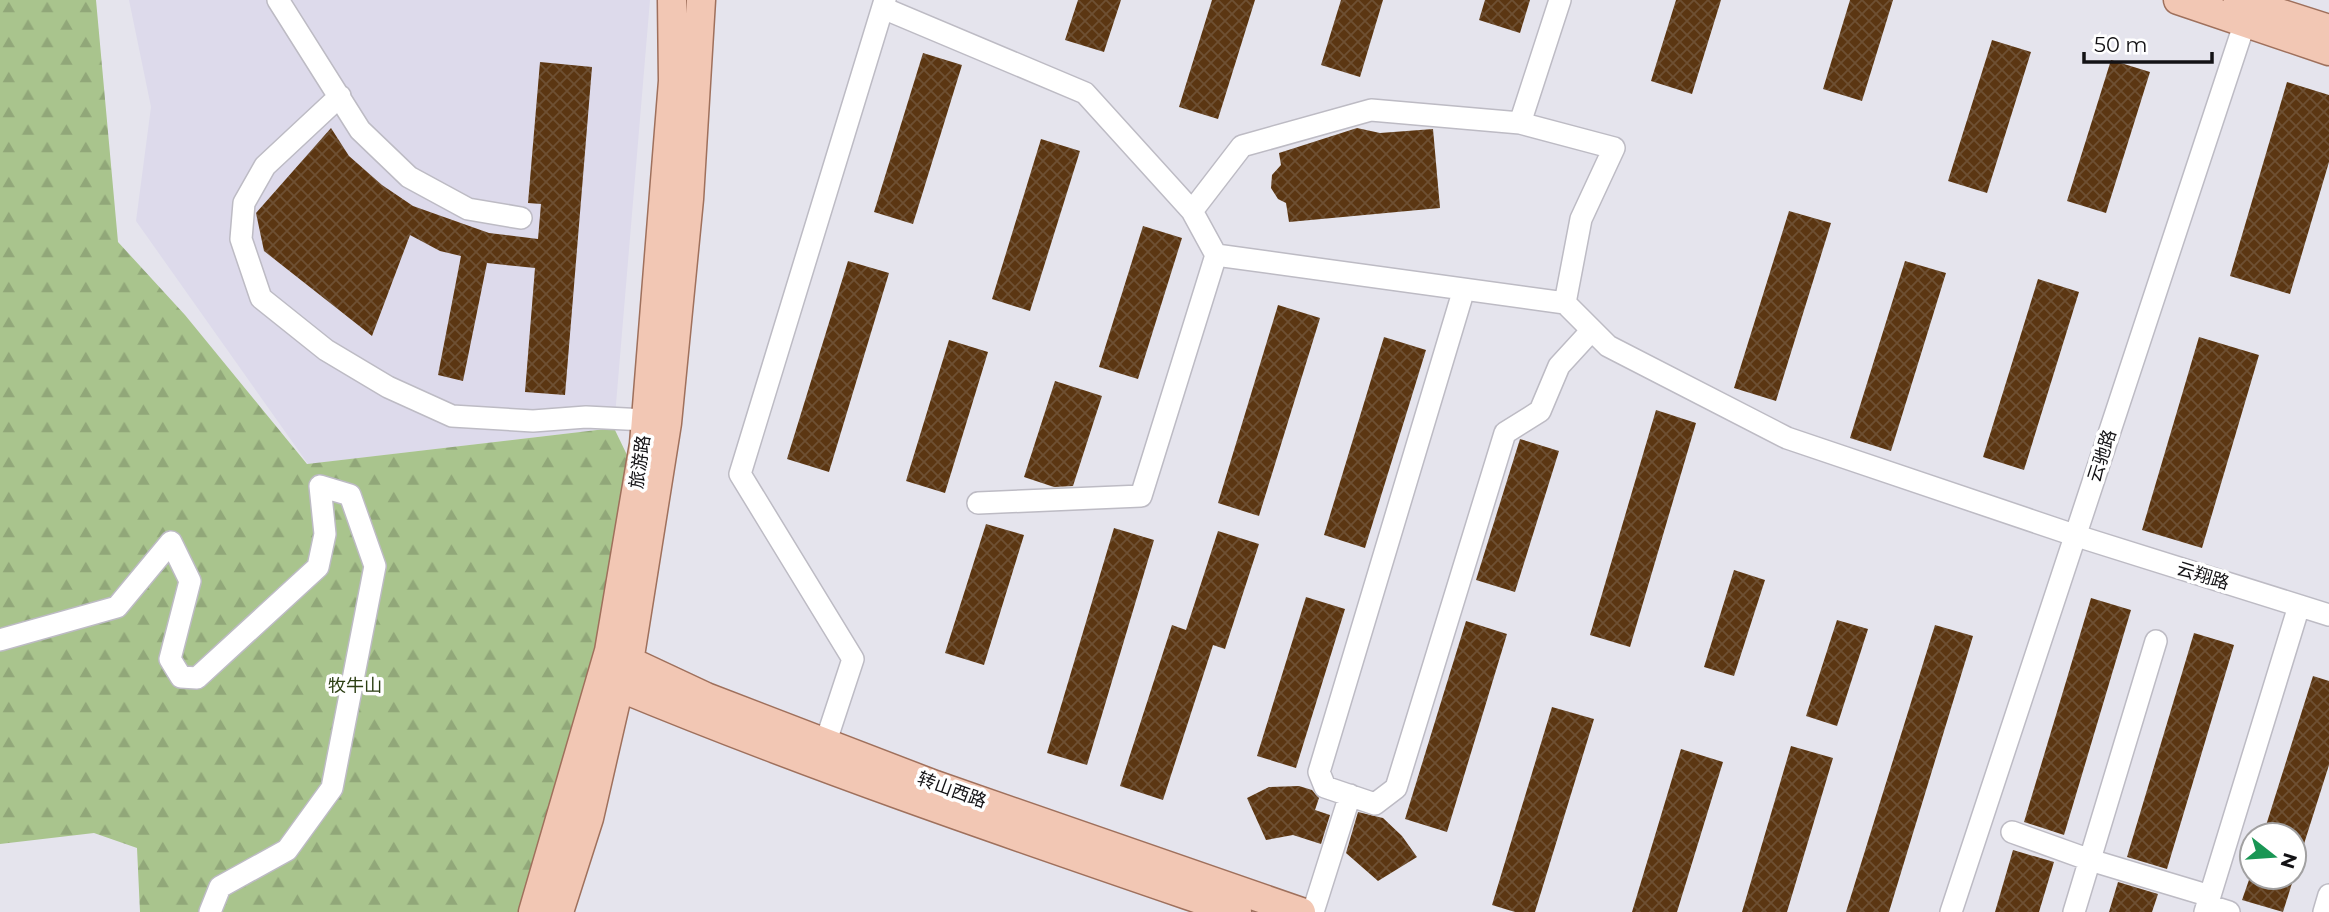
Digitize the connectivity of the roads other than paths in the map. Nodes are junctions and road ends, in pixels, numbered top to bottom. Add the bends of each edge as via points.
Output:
1 (278, 0) edge
2 (672, 0) edge
3 (701, 0) edge
4 (1560, 0) edge
5 (2178, 0) edge
6 (884, 4) edge
7 (2246, 7) edge
8 (2329, 29) edge
9 (2329, 51) edge
10 (340, 96) junction
11 (1520, 123) junction
12 (1192, 211) junction
13 (521, 218) dead end
14 (1216, 255) junction
15 (1464, 289) junction
16 (1564, 303) junction
17 (1592, 330) junction
18 (646, 420) junction
19 (978, 503) dead end
20 (2077, 536) junction
21 (2299, 606) junction
22 (2329, 615) edge
23 (0, 640) edge
24 (2156, 641) dead end
25 (614, 671) junction
26 (826, 741) junction
27 (1350, 795) junction
28 (2012, 832) dead end
29 (2090, 860) junction
30 (2329, 895) edge
31 (2207, 905) edge
32 (210, 912) edge
33 (533, 912) edge
34 (559, 912) edge
35 (1237, 912) edge
36 (1301, 912) edge
37 (1313, 912) edge
38 (1951, 912) edge
39 (2074, 912) edge
40 (2229, 912) edge
41 (2324, 912) edge

1 - 10 street
2 - 18 main road, 旅游路 via 673,81
3 - 25 main road, 旅游路 via 690,199 667,423
4 - 11 street
5 - 7 main road
6 - 12 street via 1085,93
6 - 26 street via 740,474 853,660
7 - 8 main road
7 - 9 main road
7 - 20 street, 云驰路
10 - 13 street via 360,130 409,177 468,209
10 - 18 street via 265,166 244,203 241,239 261,298 326,350 388,387 452,416
11 - 12 street via 1371,110 1242,146
11 - 16 street via 1614,148 1581,219
12 - 14 street
14 - 15 street
14 - 19 street via 1141,496
15 - 16 street
15 - 27 street via 1319,772 1325,787
16 - 17 street, 云翔路
17 - 20 street, 云翔路 via 1608,346 1787,438
17 - 27 street via 1559,366 1541,411 1505,433 1396,788 1376,804
18 - 25 main road, 旅游路
20 - 21 street, 云翔路
20 - 38 street, 云驰路
21 - 22 street, 云翔路
21 - 31 street
23 - 32 street via 117,607 171,542 190,581 170,659 181,677 197,678 318,568 325,534 320,486 350,495 375,566 332,788 287,850 220,887
24 - 29 street
25 - 26 main road, 转山西路 via 705,697
25 - 33 main road, 旅游路
25 - 34 main road, 旅游路 via 589,818
25 - 35 main road, 转山西路 via 753,742
26 - 36 main road, 转山西路 via 935,785
27 - 37 street
28 - 29 street
29 - 31 street
29 - 39 street
30 - 41 street
31 - 40 street

